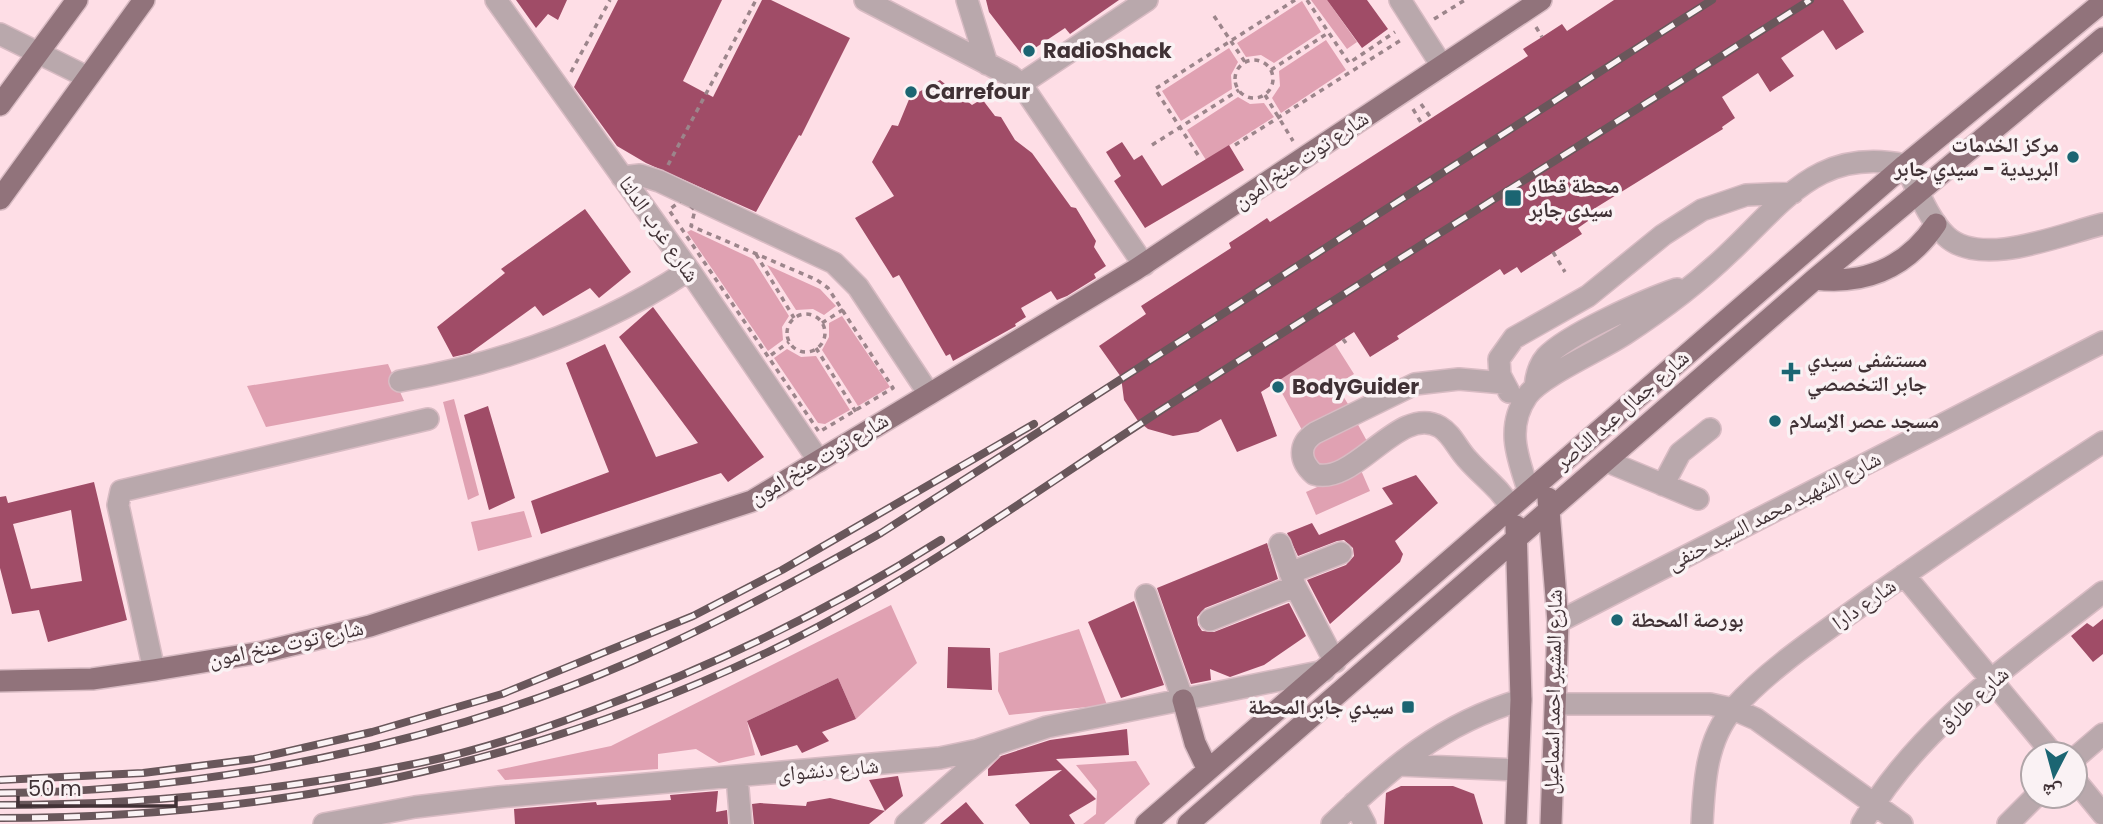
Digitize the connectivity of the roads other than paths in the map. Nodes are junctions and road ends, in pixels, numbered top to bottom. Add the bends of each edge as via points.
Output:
1 (76, 0) edge
2 (144, 0) edge
3 (496, 0) edge
4 (865, 0) edge
5 (967, 0) edge
6 (1147, 0) edge
7 (1400, 0) edge
8 (1541, 0) edge
9 (2103, 2) edge
10 (0, 34) edge
11 (2103, 38) edge
12 (38, 52) junction
13 (987, 64) junction
14 (1442, 66) junction
15 (87, 77) junction
16 (1021, 84) junction
17 (0, 105) edge
18 (1905, 165) junction
19 (622, 177) junction
20 (1918, 191) junction
21 (1793, 193) junction
22 (0, 199) edge
23 (1936, 224) junction
24 (2103, 224) edge
25 (1144, 265) junction
26 (689, 271) junction
27 (1815, 279) junction
28 (1695, 283) junction
29 (1564, 310) junction
30 (1577, 336) junction
31 (2103, 342) edge
32 (400, 381) dead end
33 (1504, 383) junction
34 (1535, 387) junction
35 (929, 394) junction
36 (1520, 410) junction
37 (428, 419) dead end
38 (1710, 429) dead end
39 (2103, 442) edge
40 (819, 461) junction
41 (1606, 461) junction
42 (1547, 476) junction
43 (1663, 485) junction
44 (1529, 492) junction
45 (1698, 499) dead end
46 (1511, 508) junction
47 (1549, 508) junction
48 (1519, 534) junction
49 (1280, 544) dead end
50 (1341, 553) dead end
51 (1904, 575) junction
52 (1293, 579) junction
53 (2103, 592) edge
54 (1146, 595) dead end
55 (1210, 620) dead end
56 (1558, 622) junction
57 (1330, 666) junction
58 (154, 670) junction
59 (1992, 680) junction
60 (0, 681) edge
61 (1183, 700) junction
62 (1521, 700) junction
63 (1556, 704) junction
64 (1733, 709) junction
65 (2103, 734) edge
66 (2041, 740) edge
67 (997, 744) junction
68 (2089, 746) edge
69 (1399, 765) junction
70 (1208, 770) junction
71 (1518, 770) junction
72 (737, 777) junction
73 (2089, 797) edge
74 (1354, 803) junction
75 (1874, 804) junction
76 (2022, 810) edge
77 (2103, 814) edge
78 (416, 816) edge
79 (324, 824) edge
80 (741, 824) edge
81 (906, 824) edge
82 (1146, 824) edge
83 (1188, 824) edge
84 (1332, 824) edge
85 (1365, 824) edge
86 (1516, 824) edge
87 (1551, 824) edge
88 (1702, 824) edge
89 (1862, 824) edge
90 (1902, 824) edge
91 (2008, 824) edge

1 - 12 main road
2 - 15 main road
3 - 19 street, شارع غرب الدلتا
4 - 13 street
5 - 13 street
6 - 16 street
7 - 14 street via 1414,32
8 - 14 main road, شارع توت عنخ امون
9 - 18 main road, شارع جمال عبد الناصر
10 - 12 street
11 - 20 main road, شارع جمال عبد الناصر
12 - 15 street
12 - 17 main road
13 - 16 street
14 - 25 main road, شارع توت عنخ امون
15 - 22 main road
16 - 25 street
18 - 20 street
18 - 21 street via 1871,160 1837,166
18 - 42 main road, شارع جمال عبد الناصر
19 - 26 street, شارع غرب الدلتا
19 - 35 street via 649,177 834,262 864,296
20 - 23 street
20 - 27 main road, شارع جمال عبد الناصر
21 - 28 street
21 - 29 street via 1746,195 1702,210 1663,235 1615,278
23 - 24 street via 1963,247 1981,251
23 - 27 main road via 1911,255 1894,267 1856,280
25 - 35 main road, شارع توت عنخ امون
26 - 32 street via 617,313 556,341 453,372
26 - 40 street, شارع غرب الدلتا
27 - 41 main road, شارع جمال عبد الناصر
28 - 30 street via 1628,309
28 - 34 street via 1627,334
29 - 30 street
29 - 33 street via 1507,344 1499,359
30 - 34 street via 1547,356
31 - 56 street, شارع الشهيد محمد السيد حنفى
33 - 36 street
33 - 46 street via 1459,379 1415,384 1315,433 1302,453 1314,474 1330,476 1407,427 1431,424 1446,432
34 - 36 street
35 - 40 main road, شارع توت عنخ امون
36 - 44 street via 1514,444
37 - 58 street via 121,491 118,505
38 - 43 street via 1680,453
39 - 51 street, شارع دارا
40 - 58 main road, شارع توت عنخ امون via 736,507 370,626 262,652
41 - 43 street
41 - 47 main road, شارع جمال عبد الناصر
42 - 44 main road, شارع جمال عبد الناصر
42 - 47 main road, شارع المشير احمد اسماعيل
43 - 45 street
44 - 46 main road, شارع جمال عبد الناصر
46 - 48 main road, شارع المشير احمد اسماعيل
46 - 57 main road, شارع جمال عبد الناصر
47 - 48 main road, شارع جمال عبد الناصر
47 - 56 main road, شارع المشير احمد اسماعيل
48 - 62 main road, شارع المشير احمد اسماعيل
48 - 83 main road, شارع جمال عبد الناصر
49 - 52 street
50 - 52 street
51 - 59 street
51 - 64 street, شارع دارا via 1804,646
52 - 55 street
52 - 57 street
53 - 59 street, شارع طارق
54 - 61 street
56 - 63 main road, شارع المشير احمد اسماعيل
57 - 61 street, شارع دنشواى
57 - 70 main road, شارع جمال عبد الناصر
58 - 60 main road, شارع توت عنخ امون via 92,679
59 - 66 street
59 - 75 street, شارع طارق via 1940,726
61 - 67 street, شارع دنشواى via 1046,727
61 - 70 main road
62 - 69 street via 1455,724
62 - 71 main road, شارع المشير احمد اسماعيل
63 - 64 street via 1710,704
63 - 87 main road, شارع المشير احمد اسماعيل
64 - 75 street via 1756,719
64 - 88 street, شارع دارا via 1717,734 1706,768
65 - 68 street
67 - 72 street, شارع دنشواى via 921,761
67 - 81 street
69 - 71 street
69 - 74 street
70 - 82 main road, شارع جمال عبد الناصر
71 - 86 main road, شارع المشير احمد اسماعيل
72 - 78 street, شارع دنشواى via 499,797
72 - 80 street
73 - 77 street
74 - 84 street
74 - 85 street
75 - 89 street, شارع طارق
75 - 90 street
76 - 91 street
78 - 79 street, شارع دنشواى

